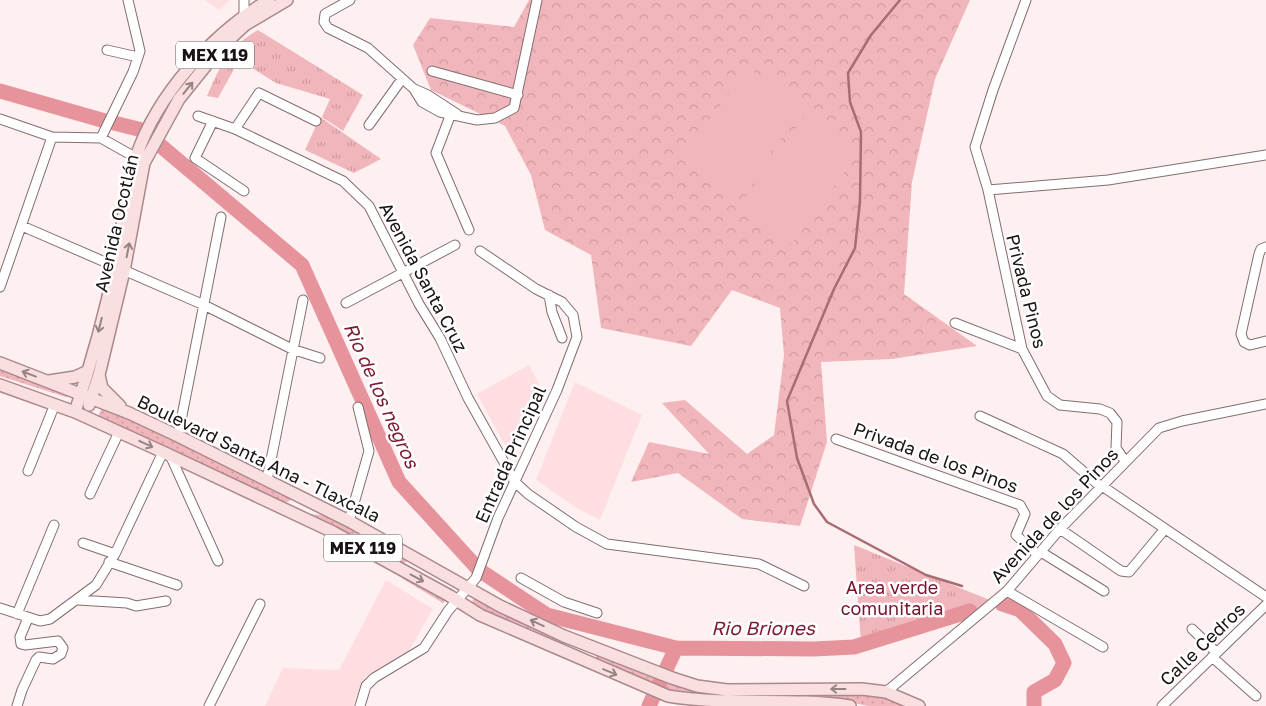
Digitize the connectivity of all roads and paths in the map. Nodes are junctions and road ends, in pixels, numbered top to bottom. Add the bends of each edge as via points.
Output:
1 (128, 0) edge
2 (244, 0) edge
3 (269, 0) edge
4 (287, 0) edge
5 (350, 0) edge
6 (537, 0) edge
7 (1026, 0) edge
8 (244, 14) junction
9 (107, 50) dead end
10 (138, 57) junction
11 (432, 71) dead end
12 (402, 79) junction
13 (518, 96) junction
14 (454, 114) junction
15 (198, 116) dead end
16 (0, 119) edge
17 (316, 120) dead end
18 (213, 121) junction
19 (369, 125) dead end
20 (235, 129) junction
21 (52, 137) junction
22 (101, 138) junction
23 (147, 144) junction
24 (1266, 155) edge
25 (140, 160) junction
26 (988, 190) junction
27 (244, 191) dead end
28 (221, 217) dead end
29 (22, 226) junction
30 (469, 230) dead end
31 (455, 245) dead end
32 (1266, 247) edge
33 (480, 252) dead end
34 (119, 268) junction
35 (403, 273) junction
36 (0, 288) edge
37 (549, 295) junction
38 (303, 300) dead end
39 (346, 303) dead end
40 (204, 305) junction
41 (955, 323) dead end
42 (562, 338) dead end
43 (1266, 341) edge
44 (292, 349) junction
45 (1022, 350) junction
46 (320, 358) dead end
47 (0, 363) edge
48 (94, 373) junction
49 (48, 381) junction
50 (0, 385) edge
51 (86, 397) junction
52 (55, 404) junction
53 (1266, 404) edge
54 (358, 407) dead end
55 (129, 413) junction
56 (80, 414) junction
57 (980, 416) dead end
58 (120, 432) junction
59 (178, 436) junction
60 (836, 439) dead end
61 (167, 454) junction
62 (1125, 461) junction
63 (28, 471) dead end
64 (267, 480) junction
65 (515, 482) junction
66 (1101, 486) junction
67 (90, 494) dead end
68 (332, 513) junction
69 (296, 516) junction
70 (349, 521) junction
71 (54, 525) dead end
72 (1060, 528) junction
73 (1164, 530) junction
74 (83, 543) dead end
75 (1039, 553) junction
76 (115, 554) junction
77 (218, 561) dead end
78 (109, 562) junction
79 (521, 578) dead end
80 (472, 583) junction
81 (176, 585) dead end
82 (804, 586) dead end
83 (1007, 591) junction
84 (1104, 591) dead end
85 (1266, 597) edge
86 (78, 600) junction
87 (166, 600) dead end
88 (458, 600) junction
89 (260, 604) dead end
90 (1266, 605) edge
91 (0, 608) edge
92 (597, 613) dead end
93 (17, 614) junction
94 (28, 618) junction
95 (1192, 629) dead end
96 (564, 636) junction
97 (1103, 647) dead end
98 (598, 649) junction
99 (558, 650) junction
100 (1214, 654) junction
101 (593, 665) junction
102 (886, 692) junction
103 (1256, 696) dead end
104 (210, 704) edge
105 (797, 705) edge
106 (1164, 705) edge
107 (18, 706) edge
108 (360, 706) edge
109 (850, 706) edge
110 (919, 706) edge

1 - 10 street via 138,36
2 - 8 street
3 - 8 main road, Avenida Ocotlán / MEX 119
23 -> 4 main road, Avenida Ocotlán / MEX 119 via 162,130 179,99 220,48 245,26
5 - 12 street via 325,14 324,22 328,28 368,48
6 - 13 street
7 - 26 street, Privada Pinos via 975,148
8 - 23 main road, Avenida Ocotlán / MEX 119 via 209,46 165,96 151,123
9 - 10 street
10 - 22 street
11 - 13 street
12 - 14 street via 430,101
12 - 19 street
13 - 14 street via 514,108 495,118 477,120
14 - 30 street via 436,153
15 - 18 street, Avenida Santa Cruz
16 - 21 street
17 - 20 street via 259,93
18 - 20 street, Avenida Santa Cruz
18 - 27 street via 195,158
20 - 35 street, Avenida Santa Cruz via 343,181 369,206
21 - 22 street
21 - 29 street
22 - 25 street
23 - 25 main road, Avenida Ocotlán / MEX 119
24 - 26 street via 1108,180
25 - 34 main road, Avenida Ocotlán / MEX 119
26 - 45 street, Privada Pinos
28 - 40 street
29 - 34 street
29 - 36 street
31 - 35 street
32 - 43 street via 1259,254 1241,334 1244,342 1250,345
33 - 37 street
34 - 40 street
34 - 48 main road, Avenida Ocotlán / MEX 119
35 - 39 street
35 - 65 street, Avenida Santa Cruz
37 - 42 street
37 - 65 street, Entrada Principal via 562,302 573,315 577,337
38 - 44 street
40 - 44 street
40 - 59 street
41 - 45 street
44 - 46 street
44 - 64 street
45 - 62 street, Privada Pinos via 1047,396 1060,405 1100,408 1110,413 1116,422 1116,448
49 -> 47 main road, Boulevard Santa Ana - Tlaxcala / MEX 119
48 - 49 main road
48 - 51 main road, Avenida Ocotlán / MEX 119
48 - 55 main road via 107,395
49 - 51 main road, Boulevard Santa Ana - Tlaxcala / MEX 119
50 - 52 main road, Boulevard Santa Ana - Tlaxcala / MEX 119
51 - 55 main road, Boulevard Santa Ana - Tlaxcala / MEX 119
51 - 56 main road, Avenida Ocotlán / MEX 119
52 - 56 main road, Boulevard Santa Ana - Tlaxcala / MEX 119
52 - 63 street
53 - 62 street, Avenida de los Pinos via 1159,428
54 - 70 street via 369,451
55 - 59 main road, Boulevard Santa Ana - Tlaxcala / MEX 119
56 - 58 main road, Boulevard Santa Ana - Tlaxcala / MEX 119
57 - 66 street via 1063,454
58 -> 61 main road, Boulevard Santa Ana - Tlaxcala / MEX 119
58 - 67 street
59 - 64 main road, Boulevard Santa Ana - Tlaxcala / MEX 119
60 - 75 street, Privada de los Pinos via 1020,505 1025,514 1016,535
61 - 69 main road, Boulevard Santa Ana - Tlaxcala / MEX 119
61 - 76 street
61 - 77 street
62 - 66 street, Avenida de los Pinos
64 - 68 main road, Boulevard Santa Ana - Tlaxcala / MEX 119
65 - 80 street, Entrada Principal
65 - 82 street via 600,542 759,564
66 - 72 street, Avenida de los Pinos
66 - 73 street
68 - 69 main road via 301,505 295,509
68 - 70 main road, Boulevard Santa Ana - Tlaxcala / MEX 119
69 -> 88 main road, Boulevard Santa Ana - Tlaxcala / MEX 119 via 334,532
70 - 80 main road, Boulevard Santa Ana - Tlaxcala / MEX 119
71 - 93 street
72 - 73 street via 1121,571 1129,572
72 - 75 street, Avenida de los Pinos
73 - 85 street
74 - 76 street
75 - 83 street, Avenida de los Pinos
75 - 84 street
76 - 78 street
78 - 81 street
78 - 86 street via 96,585
79 - 92 street via 564,602
80 - 88 street, Entrada Principal
96 -> 80 main road, Boulevard Santa Ana - Tlaxcala / MEX 119 via 500,606
83 - 97 street
83 - 102 street, Avenida de los Pinos
86 - 87 street via 136,606
86 - 94 street via 50,619 40,622
88 - 99 main road, Boulevard Santa Ana - Tlaxcala / MEX 119 via 480,615
88 - 108 street, Entrada Principal via 424,648 366,686
89 - 104 street
90 - 100 street, Calle Cedros
91 - 93 street
93 - 94 street
94 - 107 street via 20,637 21,644 58,641 63,648 61,654 53,659 39,657 36,660
95 - 100 street
96 - 98 main road, Boulevard Santa Ana - Tlaxcala / MEX 119
96 - 99 main road
98 - 101 main road
102 -> 98 main road, Boulevard Santa Ana - Tlaxcala / MEX 119 via 854,689 727,690 687,683
99 - 101 main road, Boulevard Santa Ana - Tlaxcala / MEX 119
100 - 103 street
100 - 106 street, Calle Cedros
101 -> 105 main road, Boulevard Santa Ana - Tlaxcala / MEX 119 via 698,704
102 - 110 main road, MEX 119
105 - 109 main road, MEX 119

